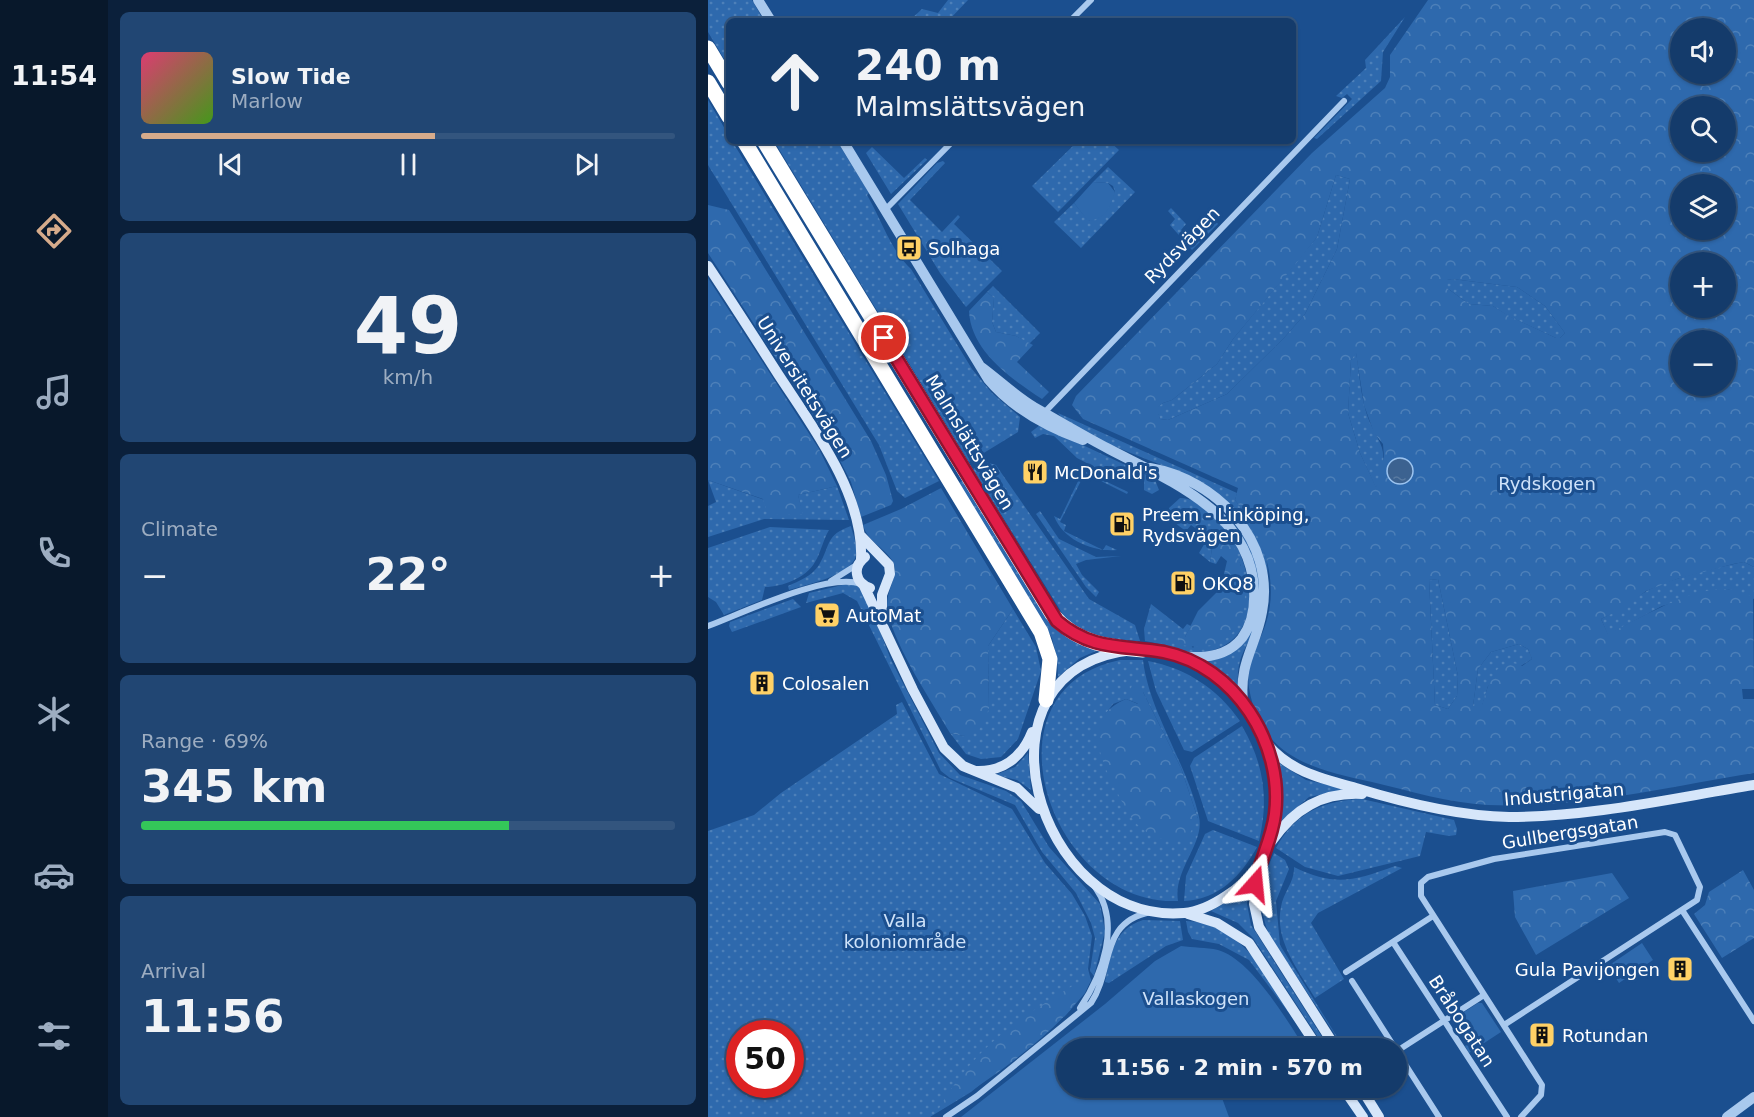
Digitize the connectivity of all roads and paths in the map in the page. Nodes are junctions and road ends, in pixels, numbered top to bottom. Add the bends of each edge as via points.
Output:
1 (758, 0) edge
2 (1091, 0) edge
3 (769, 18) edge
4 (1073, 18) edge
5 (708, 48) edge
6 (726, 77) edge
7 (708, 82) edge
8 (1344, 101) dead end
9 (726, 112) edge
10 (746, 144) edge
11 (767, 144) edge
12 (845, 144) edge
13 (950, 144) edge
14 (885, 210) junction
15 (708, 266) edge
16 (1041, 416) junction
17 (1148, 468) junction
18 (858, 532) junction
19 (880, 556) junction
20 (860, 562) junction
21 (886, 582) junction
22 (825, 584) junction
23 (863, 585) junction
24 (883, 622) junction
25 (708, 626) edge
26 (1143, 650) junction
27 (1180, 656) junction
28 (1046, 700) junction
29 (1243, 702) junction
30 (1038, 720) junction
31 (1264, 740) junction
32 (972, 771) junction
33 (1754, 785) edge
34 (1377, 794) junction
35 (1043, 813) junction
36 (1266, 851) junction
37 (1260, 863) junction
38 (1090, 880) junction
39 (1682, 910) junction
40 (1154, 911) junction
41 (1184, 913) junction
42 (1433, 916) junction
43 (1393, 942) junction
44 (1347, 972) dead end
45 (1352, 981) dead end
46 (1484, 995) junction
47 (1074, 1016) junction
48 (1444, 1021) junction
49 (1754, 1021) edge
50 (1504, 1025) junction
51 (1311, 1038) edge
52 (1330, 1038) edge
53 (1388, 1038) edge
54 (1407, 1043) edge
55 (1407, 1067) edge
56 (1754, 1097) edge
57 (1350, 1098) edge
58 (1367, 1098) edge
59 (946, 1117) edge
60 (1363, 1117) edge
61 (1379, 1117) edge
62 (1439, 1117) edge
63 (1507, 1117) edge
64 (1521, 1117) edge
65 (1727, 1117) edge

1 - 3 street
2 - 4 street
5 - 6 highway
7 - 9 highway
8 - 16 street, Rydsvägen
10 - 28 highway, Malmslättsvägen via 1041,632 1050,659
11 - 26 highway, Malmslättsvägen via 1052,614 1070,632 1092,642
12 - 14 street
13 - 14 street
14 - 16 street via 980,366
15 - 18 main road, Universitetsvägen via 832,459
16 - 17 street
17 - 27 street via 1200,499 1225,521 1244,550 1254,581 1252,613 1246,632 1236,645 1208,657
17 - 29 street via 1178,474 1216,497 1242,526 1258,557 1264,602 1244,664
18 - 19 main road, Universitetsvägen
18 - 20 main road, Universitetsvägen
19 - 20 main road via 870,555
19 - 21 main road via 889,565
20 - 22 street
20 - 23 main road via 857,576
21 - 23 main road via 876,588
21 - 24 main road via 882,595
22 - 23 street via 847,581
22 - 25 street
23 - 24 main road
24 - 32 main road via 904,673 939,739 957,762
26 - 27 main road
26 - 28 main road via 1109,654 1084,665
27 - 29 main road via 1213,675
28 - 30 main road
29 - 31 main road
30 - 32 main road via 1028,742 1012,761 992,770
30 - 35 main road via 1034,762
31 - 34 main road, Industrigatan via 1281,758 1303,772
31 - 36 main road via 1276,801
32 - 35 main road via 1017,788
33 - 34 main road, Industrigatan via 1578,812 1516,816 1463,813
34 - 36 main road, Industrigatan via 1333,795 1312,802 1291,817
35 - 38 main road via 1067,856
36 - 37 main road
37 - 41 main road via 1234,891
37 - 52 main road via 1254,898 1259,927
38 - 40 main road via 1122,901
38 - 47 street via 1104,903 1108,936 1096,981
39 - 42 street, Gullbergsgatan via 1697,900 1700,890 1679,840 1669,832 1494,859 1428,877 1420,883 1419,891
39 - 49 street
39 - 50 street
40 - 41 main road
40 - 47 street via 1132,918 1117,931 1102,984 1091,1003
41 - 51 main road via 1217,923 1249,943
42 - 43 street
42 - 46 street
43 - 44 street
43 - 48 street, Bråbogatan
45 - 53 street
46 - 48 street
46 - 50 street
47 - 59 street
48 - 54 street
48 - 63 street, Bråbogatan
50 - 64 street via 1542,1085 1541,1095
55 - 62 street
56 - 65 street
57 - 60 main road
58 - 61 main road

